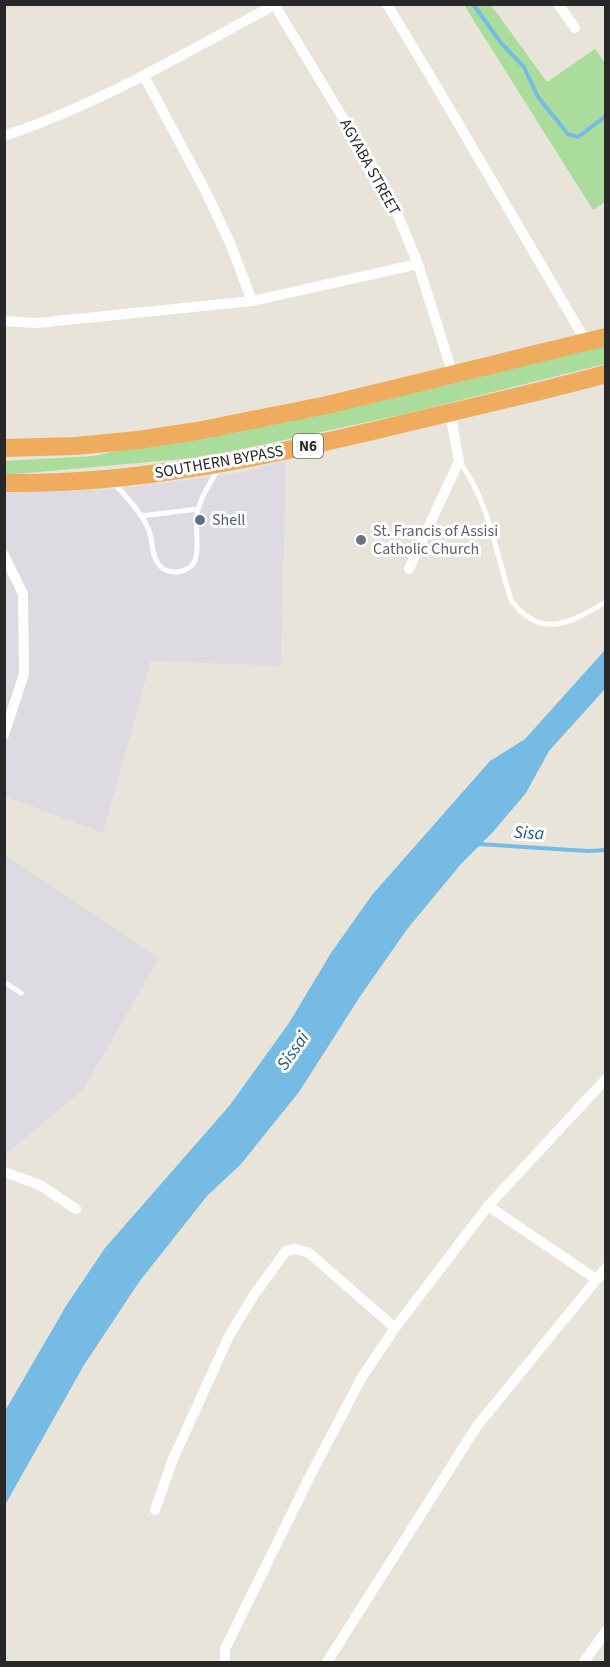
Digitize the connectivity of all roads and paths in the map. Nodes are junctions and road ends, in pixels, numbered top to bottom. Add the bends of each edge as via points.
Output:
1 (387, 4) edge
2 (558, 4) edge
3 (275, 5) edge
4 (575, 28) dead end
5 (144, 76) junction
6 (4, 136) edge
7 (418, 264) junction
8 (252, 301) junction
9 (4, 321) edge
10 (606, 337) edge
11 (587, 343) junction
12 (606, 374) edge
13 (453, 375) junction
14 (450, 412) junction
15 (4, 448) edge
16 (459, 460) junction
17 (220, 464) junction
18 (110, 478) junction
19 (4, 483) edge
20 (198, 509) junction
21 (141, 516) junction
22 (4, 555) edge
23 (409, 569) dead end
24 (606, 602) edge
25 (4, 735) edge
26 (4, 982) edge
27 (21, 993) dead end
28 (606, 1079) edge
29 (4, 1172) edge
30 (488, 1206) junction
31 (76, 1209) dead end
32 (605, 1269) edge
33 (596, 1279) junction
34 (395, 1328) junction
35 (155, 1510) dead end
36 (606, 1631) edge
37 (225, 1662) edge
38 (327, 1662) edge
39 (584, 1662) edge

1 - 11 street
2 - 4 street
3 - 5 street
3 - 7 street, AGYABA STREET via 389,194
5 - 6 street via 50,121
5 - 8 street via 210,200
7 - 8 street
7 - 13 street, AGYABA STREET
8 - 9 street via 37,323
10 - 11 highway, SOUTHERN BYPASS / N6
11 - 13 highway, SOUTHERN BYPASS / N6
12 - 14 highway, SOUTHERN BYPASS / N6
13 - 15 highway, SOUTHERN BYPASS / N6 via 197,431 86,445
14 - 16 street
14 - 17 highway, SOUTHERN BYPASS / N6
16 - 23 street
16 - 24 lane via 471,476 492,531 511,600 518,609 537,621 566,624
17 - 18 highway, SOUTHERN BYPASS / N6
17 - 20 lane
18 - 19 highway, SOUTHERN BYPASS / N6
18 - 21 lane
20 - 21 lane
20 - 21 lane via 196,557 184,571 160,567
22 - 25 street via 23,594 24,674
26 - 27 lane
28 - 30 street
29 - 31 street via 40,1185
30 - 33 street
30 - 34 street
32 - 33 street
33 - 38 street via 477,1426
34 - 35 street via 309,1253 286,1251 229,1336 173,1459
34 - 37 street via 362,1377 312,1472 225,1649
36 - 39 street

